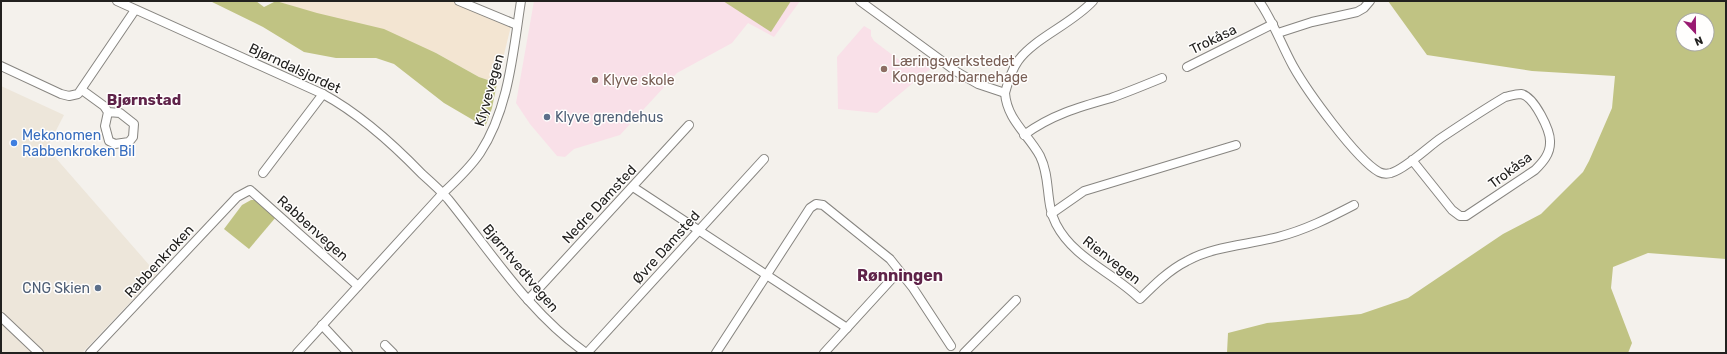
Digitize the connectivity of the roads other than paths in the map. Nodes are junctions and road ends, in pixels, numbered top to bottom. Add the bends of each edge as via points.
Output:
1 (117, 1) edge
2 (459, 1) edge
3 (521, 1) edge
4 (860, 1) edge
5 (1093, 1) edge
6 (1259, 1) edge
7 (1370, 1) edge
8 (469, 3) edge
9 (135, 10) junction
10 (1273, 24) junction
11 (517, 25) junction
12 (1278, 33) junction
13 (1, 66) edge
14 (1187, 67) dead end
15 (1162, 78) dead end
16 (82, 90) junction
17 (1005, 93) junction
18 (323, 94) junction
19 (108, 112) dead end
20 (689, 125) dead end
21 (1024, 135) junction
22 (1236, 145) dead end
23 (764, 159) dead end
24 (1412, 160) junction
25 (263, 173) dead end
26 (633, 187) junction
27 (250, 190) joint
28 (443, 193) junction
29 (1354, 206) dead end
30 (1051, 214) junction
31 (698, 231) junction
32 (900, 271) junction
33 (767, 275) junction
34 (358, 286) junction
35 (528, 300) junction
36 (1016, 300) dead end
37 (1, 316) edge
38 (322, 325) junction
39 (847, 328) junction
40 (386, 345) dead end
41 (951, 346) dead end
42 (39, 353) edge
43 (90, 353) edge
44 (297, 353) edge
45 (348, 353) edge
46 (393, 353) edge
47 (586, 353) edge
48 (716, 353) edge
49 (824, 353) edge
50 (964, 353) edge

1 - 9 street, Bjørndalsjordet
2 - 8 street
3 - 11 street, Klyvevegen
4 - 17 street via 957,72 978,84
5 - 17 street via 1024,54 1014,68
6 - 10 street, Trokåsa
7 - 12 street via 1357,12
8 - 11 street
9 - 16 street
9 - 18 street, Bjørndalsjordet
10 - 12 street, Trokåsa
10 - 14 street, Trokåsa
11 - 28 street, Klyvevegen via 505,92 490,135 470,166
12 - 24 street, Trokåsa via 1292,65 1317,103 1368,162 1380,172 1387,174
13 - 16 street via 61,94 74,96
15 - 21 street via 1134,90 1071,109 1052,117
16 - 19 street via 95,98
17 - 21 street, Rienvegen via 1010,114
18 - 25 street
18 - 28 street, Bjørndalsjordet via 367,123
20 - 26 street, Nedre Damsted
21 - 30 street, Rienvegen via 1039,154 1045,168
22 - 30 street via 1084,191
23 - 31 street, Øvre Damsted
24 - 24 street, Trokåsa via 1452,210 1460,216 1466,216 1535,170 1549,152 1550,142 1547,130 1531,99 1522,94 1513,95 1505,97 1462,124
26 - 31 street
26 - 35 street, Nedre Damsted
27 - 34 street, Rabbenvegen
27 - 43 street, Rabbenkroken via 237,197
28 - 34 street
28 - 35 street, Bjørntvedtvegen
29 - 30 street, Rienvegen via 1312,226 1213,251 1188,260 1162,278 1140,299 1129,288 1081,254 1060,232
31 - 33 street
31 - 47 street, Øvre Damsted
32 - 33 street via 882,252 823,205 816,204 810,208
32 - 39 street
32 - 41 street
33 - 39 street
33 - 48 street
34 - 38 street
35 - 47 street, Bjørntvedtvegen via 552,325
36 - 50 street
37 - 42 street
38 - 44 street
38 - 45 street
39 - 49 street
40 - 46 street

